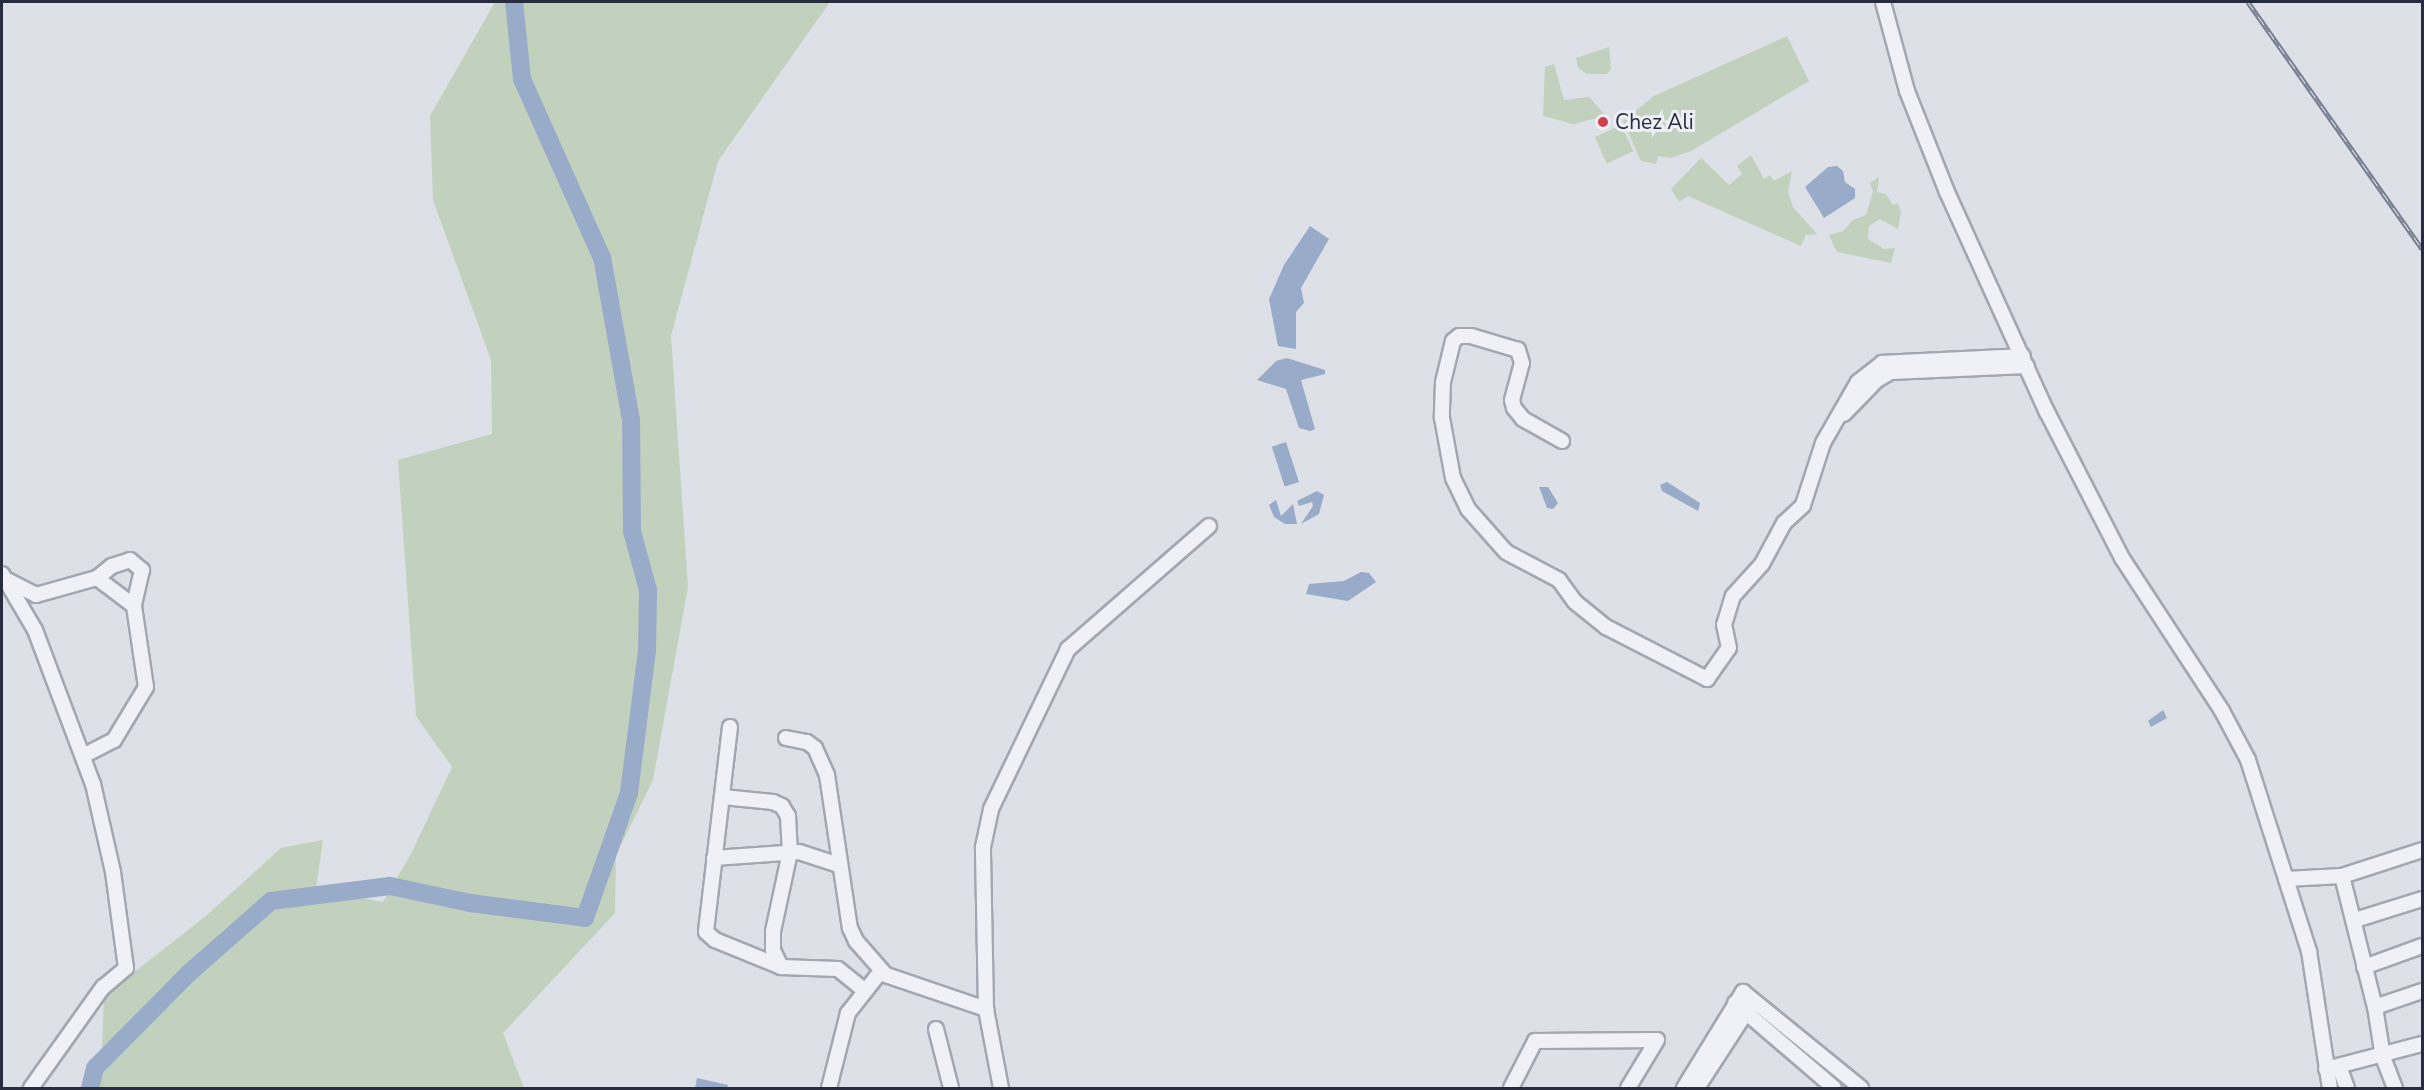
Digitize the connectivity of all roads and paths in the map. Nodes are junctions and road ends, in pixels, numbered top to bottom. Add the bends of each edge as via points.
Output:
1 (1883, 2) edge
2 (2025, 361) junction
3 (1563, 441) dead end
4 (1209, 526) dead end
5 (3, 576) edge
6 (97, 578) junction
7 (134, 606) junction
8 (730, 727) dead end
9 (786, 738) dead end
10 (83, 756) junction
11 (723, 797) junction
12 (2422, 850) edge
13 (790, 852) junction
14 (714, 858) junction
15 (839, 865) junction
16 (2342, 876) junction
17 (2286, 879) junction
18 (2422, 899) edge
19 (2355, 920) junction
20 (2422, 946) edge
21 (781, 967) junction
22 (2364, 967) junction
23 (881, 971) junction
24 (864, 990) junction
25 (2422, 991) edge
26 (1745, 1006) junction
27 (2375, 1007) junction
28 (986, 1009) junction
29 (936, 1029) dead end
30 (2422, 1044) edge
31 (1821, 1055) junction
32 (2383, 1057) junction
33 (1810, 1068) junction
34 (2333, 1068) junction
35 (1703, 1086) edge
36 (1854, 1086) edge
37 (31, 1089) edge
38 (829, 1089) edge
39 (951, 1089) edge
40 (1001, 1089) edge
41 (1511, 1089) edge
42 (1628, 1089) edge
43 (1684, 1089) edge
44 (1834, 1089) edge
45 (2330, 1089) edge
46 (2347, 1089) edge
47 (2395, 1089) edge

1 - 2 street via 1908,91 1947,192
2 - 3 street via 1891,372 1855,394 1832,426 1812,469 1803,505 1784,523 1767,559 1732,596 1724,625 1729,648 1707,679 1606,627 1575,602 1559,580 1506,552 1468,509 1453,478 1442,418 1443,382 1453,341 1459,336 1471,336 1518,350 1522,363 1512,399 1514,408 1523,419
2 - 17 street via 2122,558 2243,746
4 - 28 street via 1068,649 991,809 983,847
5 - 6 street via 36,595
5 - 10 street via 35,630
6 - 7 street
6 - 7 street via 112,566 130,560 142,570
7 - 10 street via 146,687 114,740
8 - 11 street
9 - 15 street via 807,742 821,760 830,784
10 - 37 street via 110,856 126,968 103,987
11 - 13 street via 765,800 782,806 789,823
11 - 14 street
12 - 16 street
13 - 14 street
13 - 15 street
13 - 21 street via 772,931 773,950
14 - 21 street via 706,932 715,940
15 - 23 street via 852,934
16 - 17 street
16 - 19 street
17 - 34 street via 2312,968
18 - 19 street
19 - 22 street
20 - 22 street
21 - 24 street via 797,971 835,968
22 - 27 street
23 - 24 street
23 - 28 street
24 - 38 street via 848,1013 840,1035
25 - 27 street
26 - 31 street
26 - 33 street
26 - 35 street
26 - 43 street
27 - 32 street
28 - 40 street
29 - 39 street
30 - 32 street
31 - 33 street
31 - 36 street
32 - 34 street
32 - 47 street
33 - 44 street
34 - 45 street
34 - 46 street
41 - 42 street via 1535,1041 1657,1040

